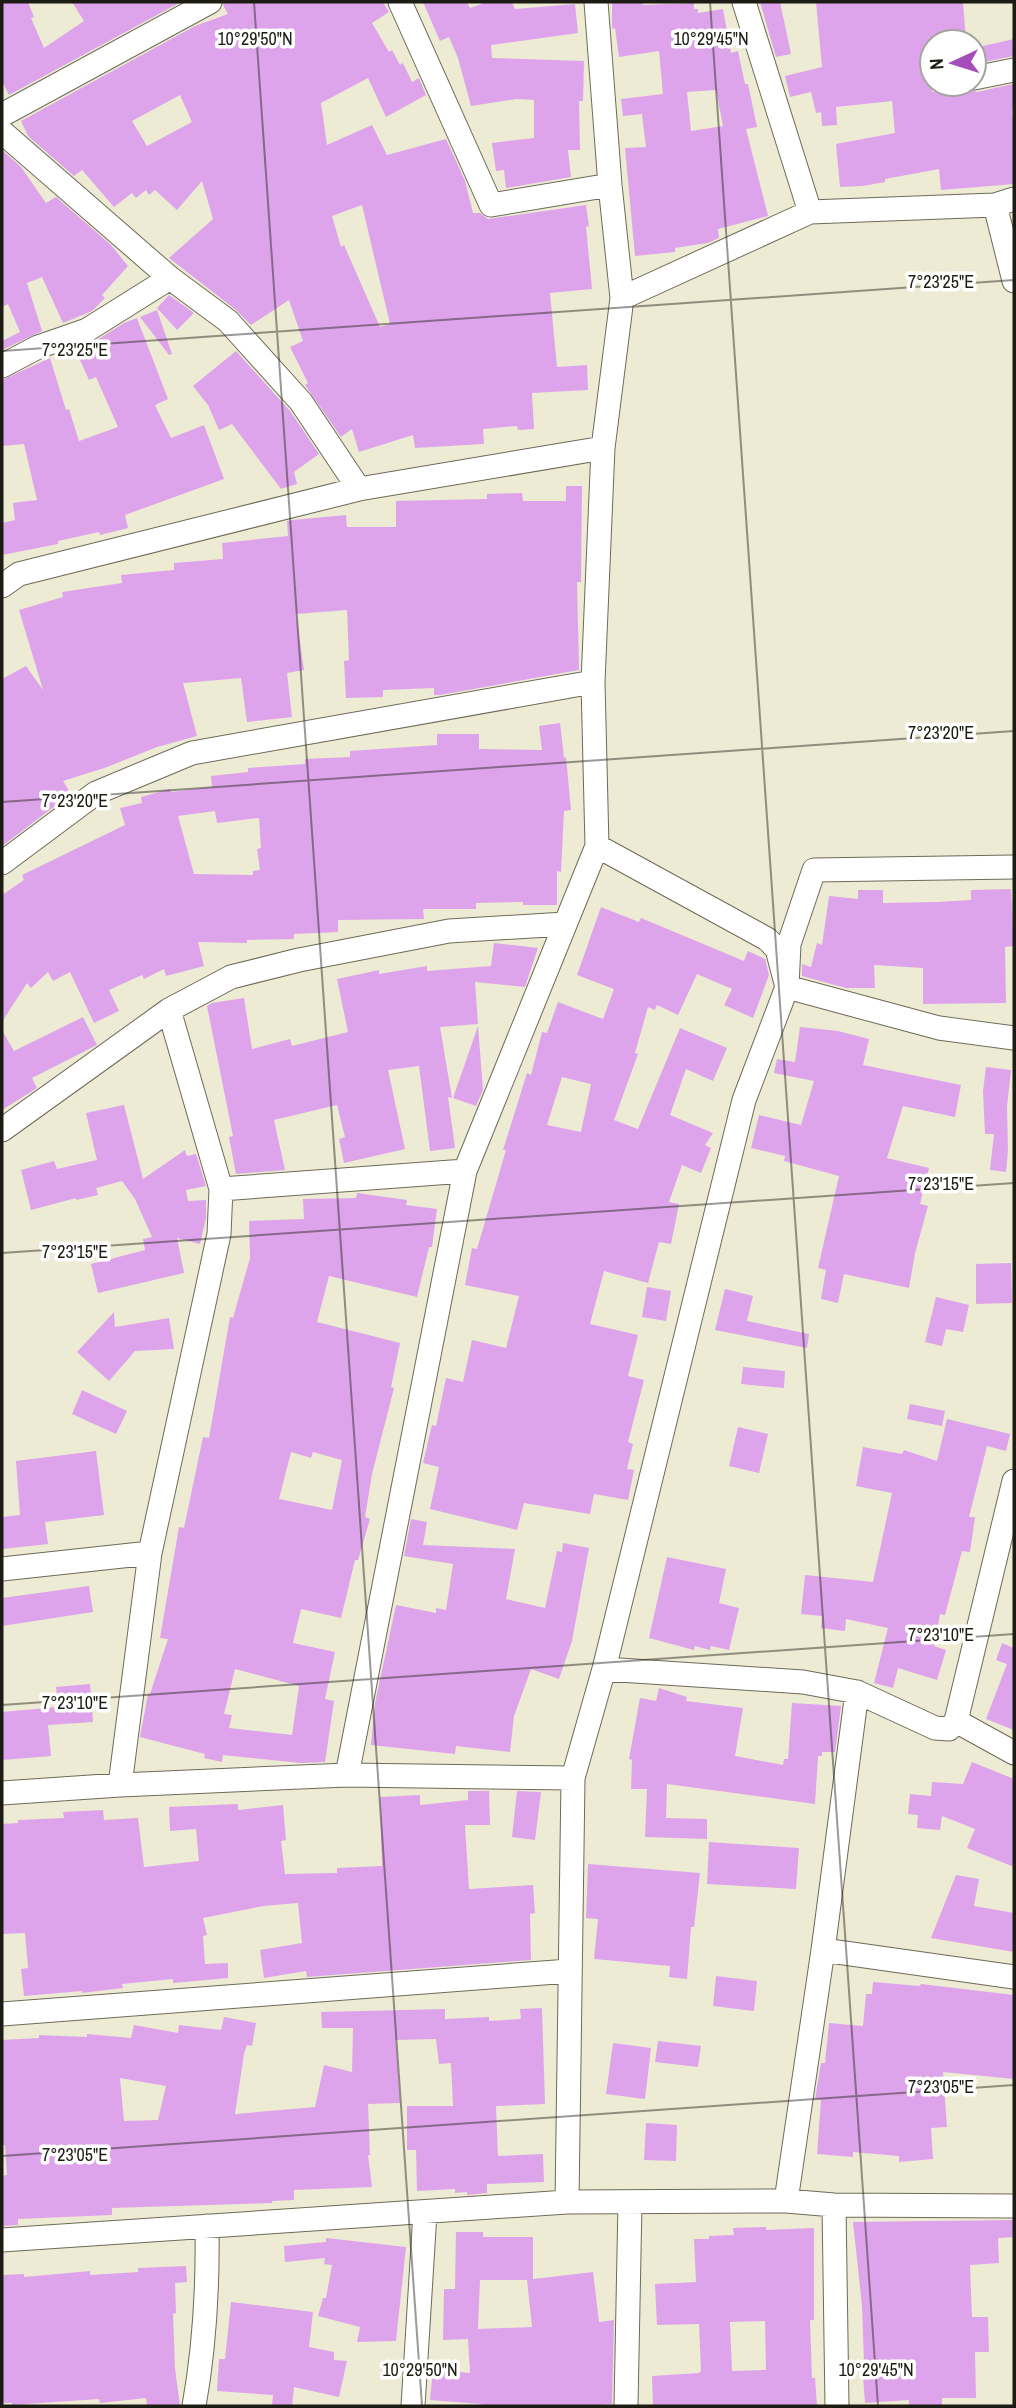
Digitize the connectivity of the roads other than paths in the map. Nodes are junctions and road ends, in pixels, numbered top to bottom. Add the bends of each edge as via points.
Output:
1 (210, 2) edge
2 (400, 2) edge
3 (596, 2) edge
4 (744, 2) edge
5 (1014, 70) edge
6 (988, 75) edge
7 (2, 115) edge
8 (2, 132) edge
9 (610, 184) junction
10 (1004, 202) edge
11 (810, 212) junction
12 (170, 278) junction
13 (1014, 281) edge
14 (622, 298) junction
15 (2, 366) edge
16 (603, 448) junction
17 (359, 489) junction
18 (2, 586) edge
19 (593, 682) junction
20 (597, 846) junction
21 (2, 863) edge
22 (1014, 867) edge
23 (565, 924) junction
24 (788, 987) junction
25 (169, 1010) junction
26 (1014, 1038) edge
27 (2, 1130) edge
28 (464, 1171) junction
29 (221, 1189) junction
30 (1014, 1481) edge
31 (1010, 1524) edge
32 (150, 1553) junction
33 (2, 1569) edge
34 (604, 1670) junction
35 (857, 1692) junction
36 (956, 1721) junction
37 (1014, 1753) edge
38 (347, 1776) junction
39 (573, 1778) junction
40 (120, 1784) junction
41 (2, 1793) edge
42 (823, 1950) junction
43 (569, 1971) junction
44 (1014, 1977) edge
45 (2, 2014) edge
46 (786, 2201) junction
47 (567, 2202) junction
48 (630, 2202) junction
49 (834, 2205) junction
50 (1014, 2206) edge
51 (425, 2213) junction
52 (207, 2227) junction
53 (2, 2240) edge
54 (194, 2406) edge
55 (413, 2406) edge
56 (626, 2406) edge
57 (837, 2406) edge

1 - 7 street
2 - 9 street via 491,205
3 - 9 street
4 - 11 street
5 - 6 street
8 - 12 street
9 - 14 street
10 - 11 street
10 - 13 street
11 - 14 street
12 - 15 street via 87,330
12 - 17 street via 228,321 292,392
14 - 16 street
16 - 17 street
16 - 19 street
17 - 18 street via 19,575
19 - 20 street
19 - 21 street via 192,753 96,793
20 - 23 street
20 - 24 street via 767,939 777,949
22 - 24 street via 814,870 789,944
23 - 25 street via 449,931 299,960 231,978
23 - 28 street
24 - 26 street via 939,1028
24 - 34 street via 744,1100
25 - 27 street
25 - 29 street
28 - 29 street
28 - 38 street
29 - 32 street via 219,1234
30 - 31 street
31 - 36 street
32 - 33 street
32 - 40 street
34 - 35 street via 803,1682
34 - 39 street
35 - 36 street via 935,1728 949,1728
35 - 42 street
36 - 37 street
38 - 39 street
38 - 40 street
39 - 43 street
40 - 41 street
42 - 44 street
42 - 46 street
43 - 45 street
43 - 47 street
46 - 48 street
46 - 49 street
47 - 48 street
47 - 51 street
48 - 56 street
49 - 50 street
49 - 57 street
51 - 52 street
51 - 55 street
52 - 53 street
52 - 54 street via 208,2292

